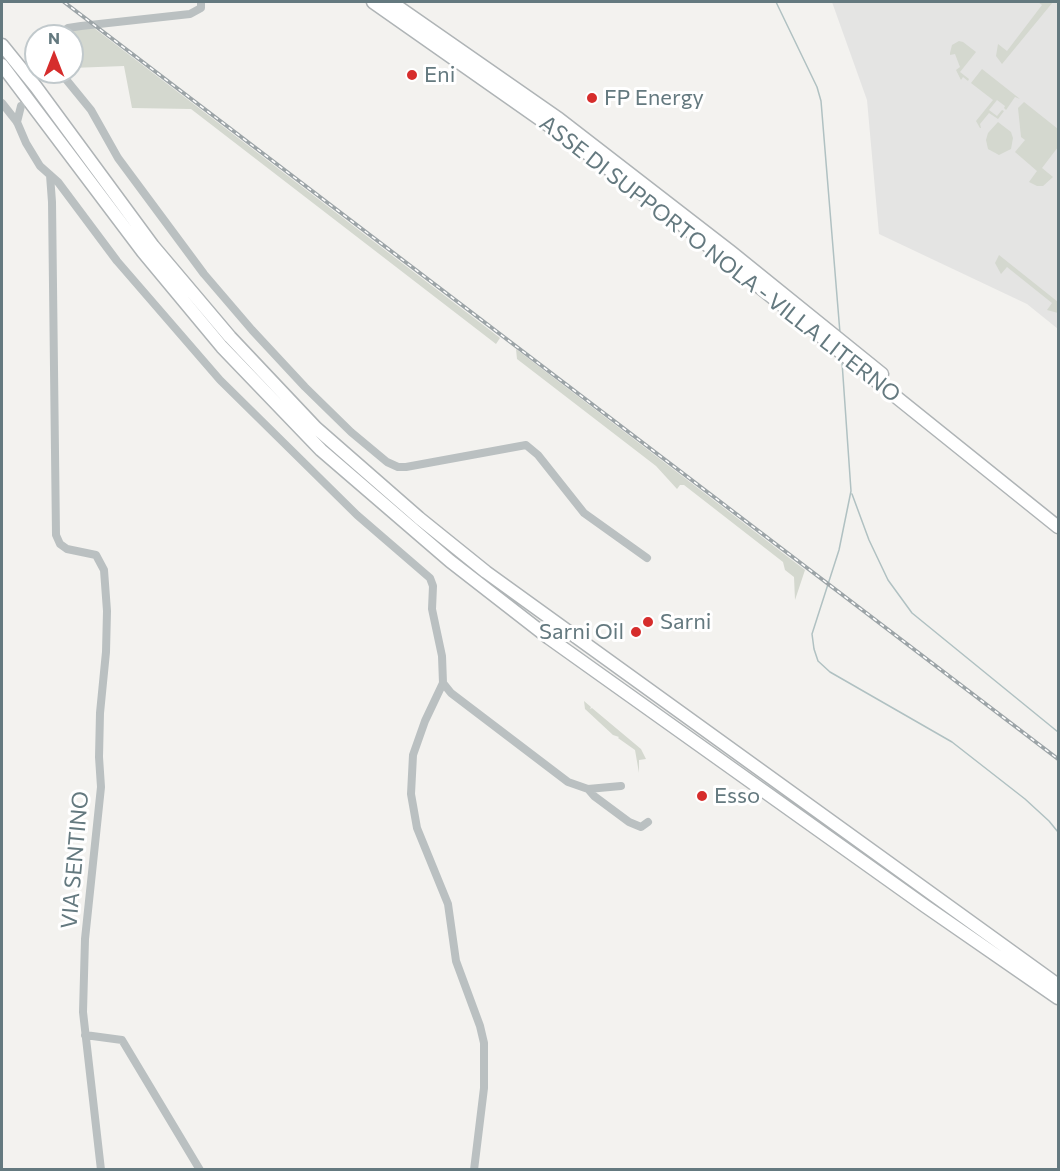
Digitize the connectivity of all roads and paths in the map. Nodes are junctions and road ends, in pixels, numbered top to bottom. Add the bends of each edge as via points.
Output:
1 (201, 2) edge
2 (373, 2) edge
3 (391, 2) edge
4 (84, 26) edge
5 (2, 45) edge
6 (2, 65) edge
7 (70, 84) edge
8 (2, 103) edge
9 (21, 106) dead end
10 (17, 122) junction
11 (50, 175) junction
12 (809, 321) junction
13 (874, 373) junction
14 (948, 438) junction
15 (1059, 517) edge
16 (1059, 527) edge
17 (1059, 536) edge
18 (647, 558) dead end
19 (443, 683) junction
20 (621, 786) dead end
21 (588, 789) junction
22 (648, 822) dead end
23 (1059, 985) edge
24 (1059, 998) edge
25 (85, 1035) junction
26 (101, 1170) edge
27 (200, 1170) edge
28 (474, 1170) edge

1 - 4 street via 201,8 190,14
2 - 12 highway, ASSE DI SUPPORTO NOLA - VILLA LITERNO via 554,129
3 - 12 highway, ASSE DI SUPPORTO NOLA - VILLA LITERNO via 559,119 723,245
5 - 23 highway via 153,246 230,337 316,428 486,572
6 - 24 highway via 150,261 222,346 321,450 450,561 549,638
7 - 18 street via 91,110 118,158 204,273 305,387 369,447 393,465 406,467 525,445 538,455 584,513
8 - 10 street
9 - 10 street
10 - 11 street via 40,166
11 - 19 street via 117,261 220,380 357,515 430,578
11 - 25 street, VIA SENTINO via 56,535 67,549 96,555 104,570 107,611 100,713 100,790 85,939
12 - 13 highway, ASSE DI SUPPORTO NOLA - VILLA LITERNO
13 - 14 highway, ASSE DI SUPPORTO NOLA - VILLA LITERNO
13 - 15 highway, ASSE DI SUPPORTO NOLA - VILLA LITERNO
14 - 16 highway, ASSE DI SUPPORTO NOLA - VILLA LITERNO
14 - 17 highway via 1002,490
19 - 21 street via 464,705 568,782
19 - 28 street via 413,755 411,794 417,828 448,904 456,961 484,1043 484,1088
20 - 21 street
21 - 22 street via 629,822 641,827
25 - 26 street, VIA SENTINO
25 - 27 street via 122,1040

